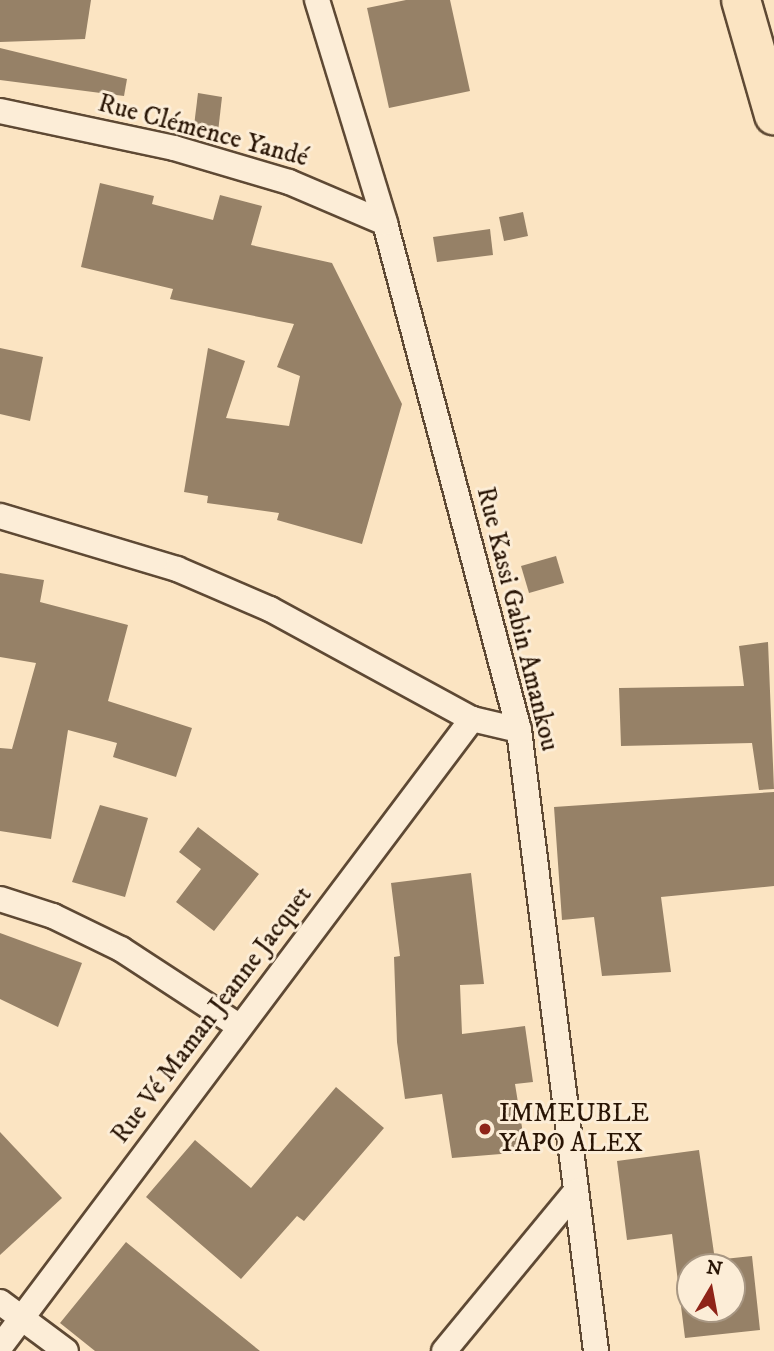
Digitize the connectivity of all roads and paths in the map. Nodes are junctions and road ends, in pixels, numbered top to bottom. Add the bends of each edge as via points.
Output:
1 (317, 0) edge
2 (741, 0) edge
3 (0, 111) edge
4 (774, 115) edge
5 (384, 223) junction
6 (0, 516) edge
7 (472, 719) junction
8 (519, 730) junction
9 (0, 900) edge
10 (240, 1027) junction
11 (576, 1191) junction
12 (0, 1302) edge
13 (24, 1317) junction
14 (0, 1347) edge
15 (66, 1351) edge
16 (444, 1351) edge
17 (596, 1351) edge

1 - 5 street, Rue Kassi Gabin Amankou
2 - 4 highway
3 - 5 street, Rue Clémence Yandé via 225,163 289,182
5 - 8 street, Rue Kassi Gabin Amankou
6 - 7 street via 177,569 258,604
7 - 8 street
7 - 10 street, Rue Vé Maman Jeanne Jacquet
8 - 11 street, Rue Kassi Gabin Amankou
9 - 10 street via 53,916 121,948
10 - 13 street, Rue Vé Maman Jeanne Jacquet
11 - 16 street
11 - 17 street, Rue Kassi Gabin Amankou
12 - 13 street
13 - 14 street, Rue Vé Maman Jeanne Jacquet
13 - 15 street

